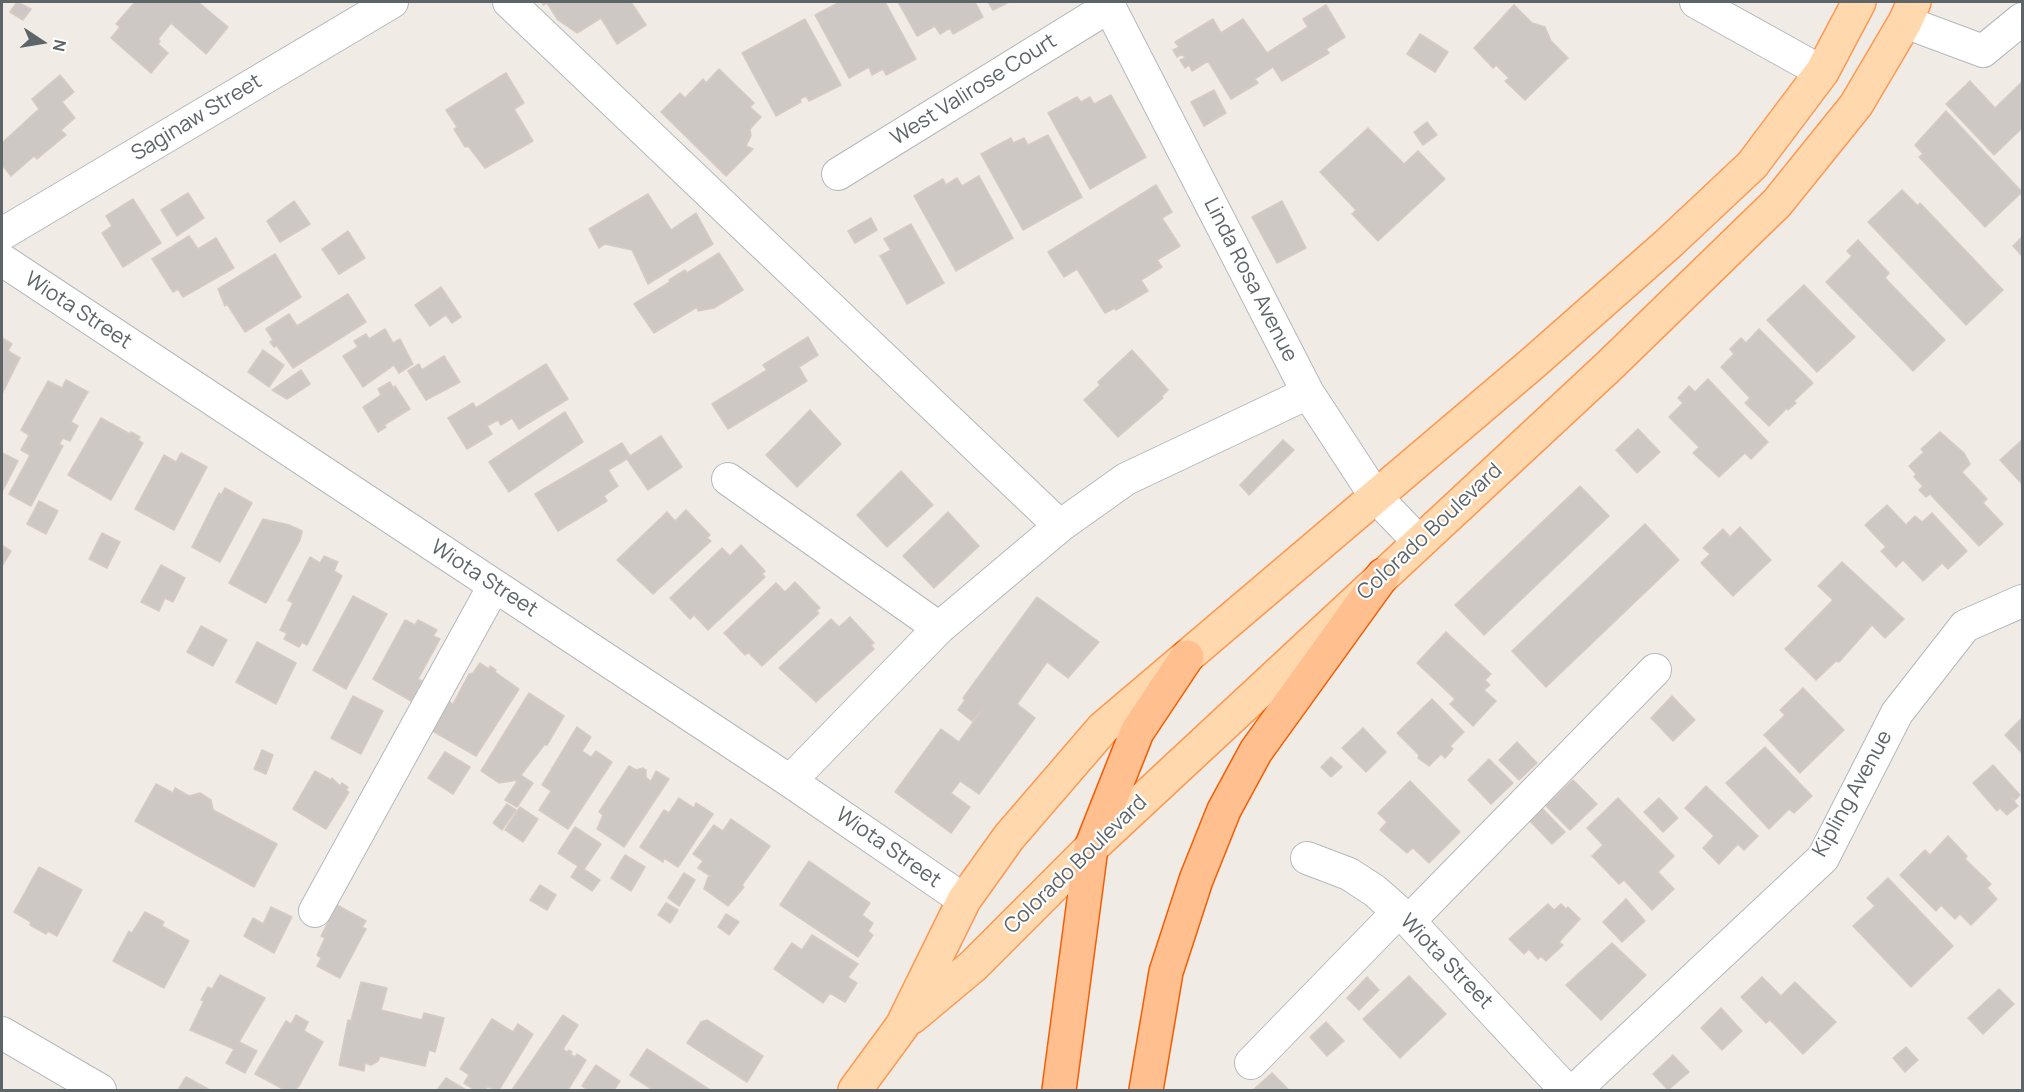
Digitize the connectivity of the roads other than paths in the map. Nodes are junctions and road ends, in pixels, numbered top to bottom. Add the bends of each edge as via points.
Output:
1 (392, 2) edge
2 (509, 2) edge
3 (1696, 2) edge
4 (1859, 2) edge
5 (1109, 4) edge
6 (1910, 12) edge
7 (2022, 18) edge
8 (1822, 72) junction
9 (838, 174) dead end
10 (2, 234) edge
11 (2, 260) edge
12 (1308, 393) junction
13 (729, 479) dead end
14 (1376, 497) junction
15 (1060, 525) junction
16 (1419, 542) junction
17 (1383, 575) junction
18 (494, 586) junction
19 (2022, 602) edge
20 (939, 628) junction
21 (1187, 657) junction
22 (1654, 670) dead end
23 (790, 781) junction
24 (1091, 848) junction
25 (1307, 858) dead end
26 (964, 900) junction
27 (315, 911) dead end
28 (1403, 916) junction
29 (902, 1026) junction
30 (2, 1033) edge
31 (1251, 1063) dead end
32 (100, 1090) edge
33 (855, 1090) edge
34 (1059, 1090) edge
35 (1146, 1090) edge
36 (1566, 1090) edge
37 (1575, 1090) edge

1 - 10 street, Saginaw Street
2 - 15 street
3 - 8 street
4 - 8 main road, Colorado Boulevard
5 - 9 street, West Valirose Court
5 - 12 street, Linda Rosa Avenue
6 - 7 street via 1983,51
6 - 16 main road, Colorado Boulevard via 1856,105 1776,203 1608,367
8 - 14 main road, Colorado Boulevard via 1752,165 1661,250
11 - 18 street, Wiota Street
12 - 14 street, Linda Rosa Avenue
12 - 15 street via 1126,478
13 - 20 street
14 - 16 street, Linda Rosa Avenue
14 - 21 main road, Colorado Boulevard
15 - 20 street
16 - 17 main road, Colorado Boulevard
17 - 24 main road, Colorado Boulevard
17 - 35 highway via 1256,751 1224,810 1166,972
18 - 23 street, Wiota Street
18 - 27 street
19 - 37 street, Kipling Avenue via 1965,626 1897,713 1823,858
20 - 23 street
21 - 24 highway via 1137,732
21 - 26 main road, Colorado Boulevard via 1103,728 1009,837
22 - 28 street
23 - 26 street, Wiota Street
24 - 29 main road, Colorado Boulevard via 973,966
24 - 34 highway
25 - 28 street, Wiota Street via 1349,874
26 - 29 main road, Colorado Boulevard
28 - 31 street
28 - 36 street, Wiota Street
29 - 33 main road, Colorado Boulevard
30 - 32 street

